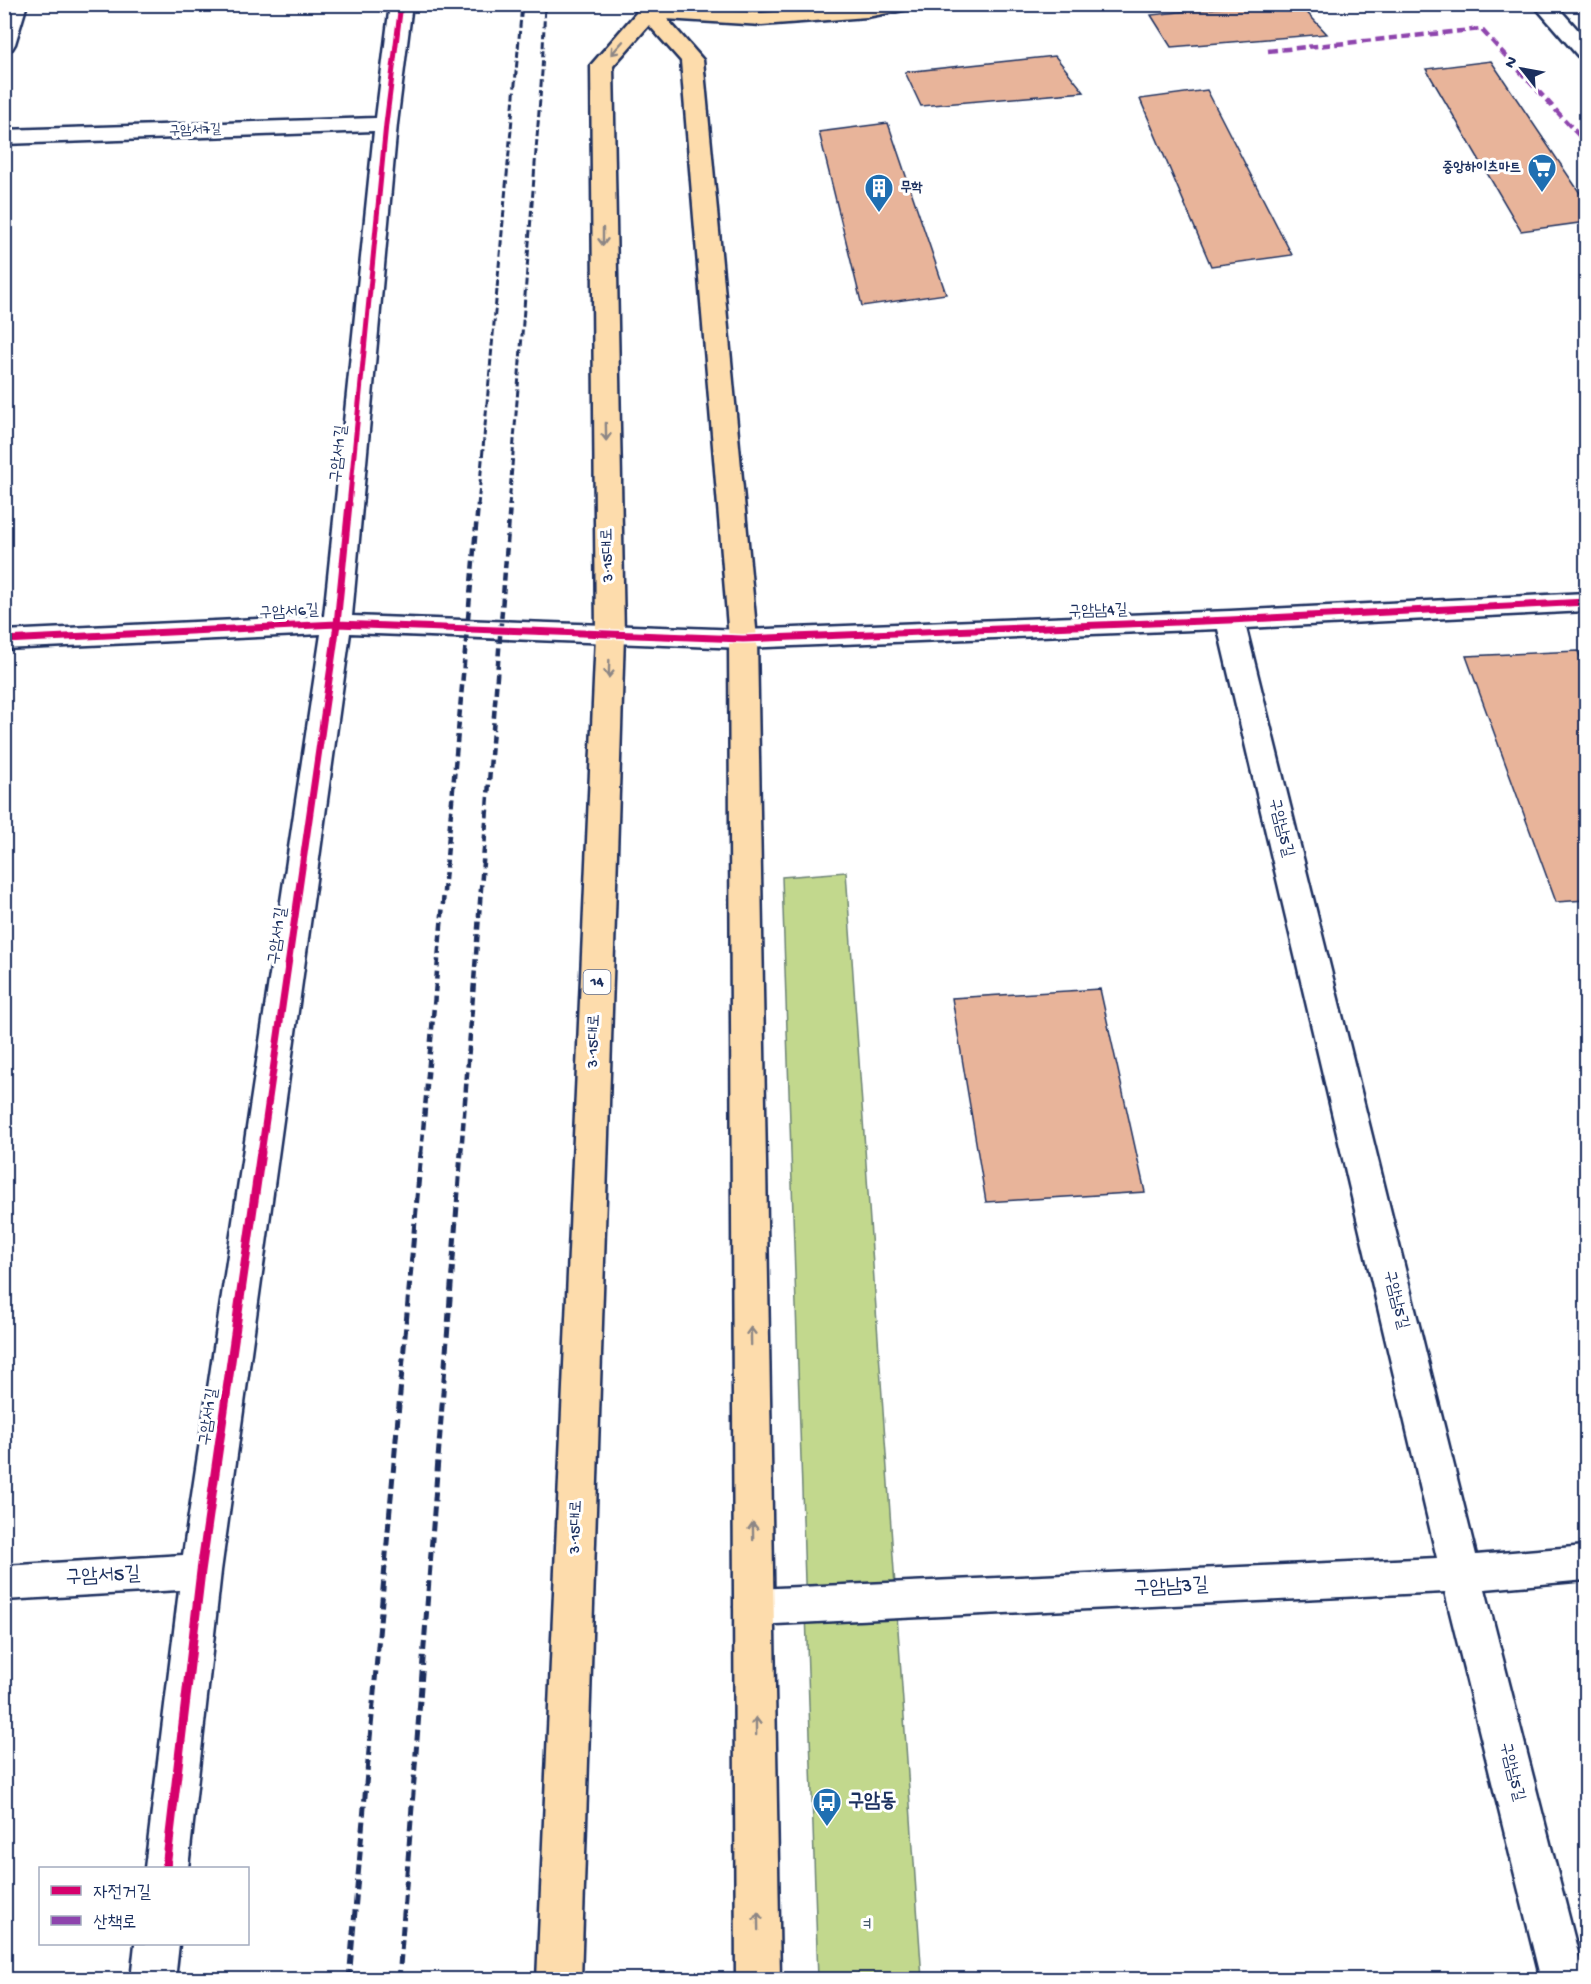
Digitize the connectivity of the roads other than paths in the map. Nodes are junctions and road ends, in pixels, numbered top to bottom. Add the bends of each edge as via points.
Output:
1 (17, 4) edge
2 (401, 4) edge
3 (681, 4) edge
4 (901, 4) edge
5 (1543, 4) edge
6 (649, 7) edge
7 (4, 44) edge
8 (1587, 51) edge
9 (386, 124) junction
10 (4, 137) edge
11 (1587, 602) edge
12 (1230, 620) junction
13 (337, 624) junction
14 (610, 634) junction
15 (743, 639) junction
16 (4, 640) edge
17 (1587, 1563) edge
18 (201, 1571) junction
19 (1461, 1574) junction
20 (4, 1583) edge
21 (754, 1607) junction
22 (166, 1867) edge
23 (157, 1945) edge
24 (153, 1980) edge
25 (560, 1980) edge
26 (758, 1980) edge
27 (1563, 1980) edge

1 - 7 street
2 - 9 street, 구암서1길
3 - 6 main road
4 - 6 main road via 867,11 762,19
5 - 8 street
6 -> 14 main road, 3·15대로 / 14 via 602,65
6 - 15 main road via 692,60
9 - 10 street, 구암서7길
9 - 13 street, 구암서1길
11 - 12 street, 구암남4길
12 - 15 street, 구암남4길
12 - 19 street, 구암남5길
13 - 14 street, 구암서6길
13 - 16 street, 구암서6길
13 - 18 street, 구암서1길
14 - 15 street, 구암남4길
14 -> 25 main road, 3·15대로 / 14
21 -> 15 main road
17 - 19 street, 구암남3길
18 - 20 street, 구암서5길
18 - 22 street, 구암서1길
19 - 21 street, 구암남3길
19 - 27 street, 구암남5길
26 -> 21 main road
23 - 24 street

